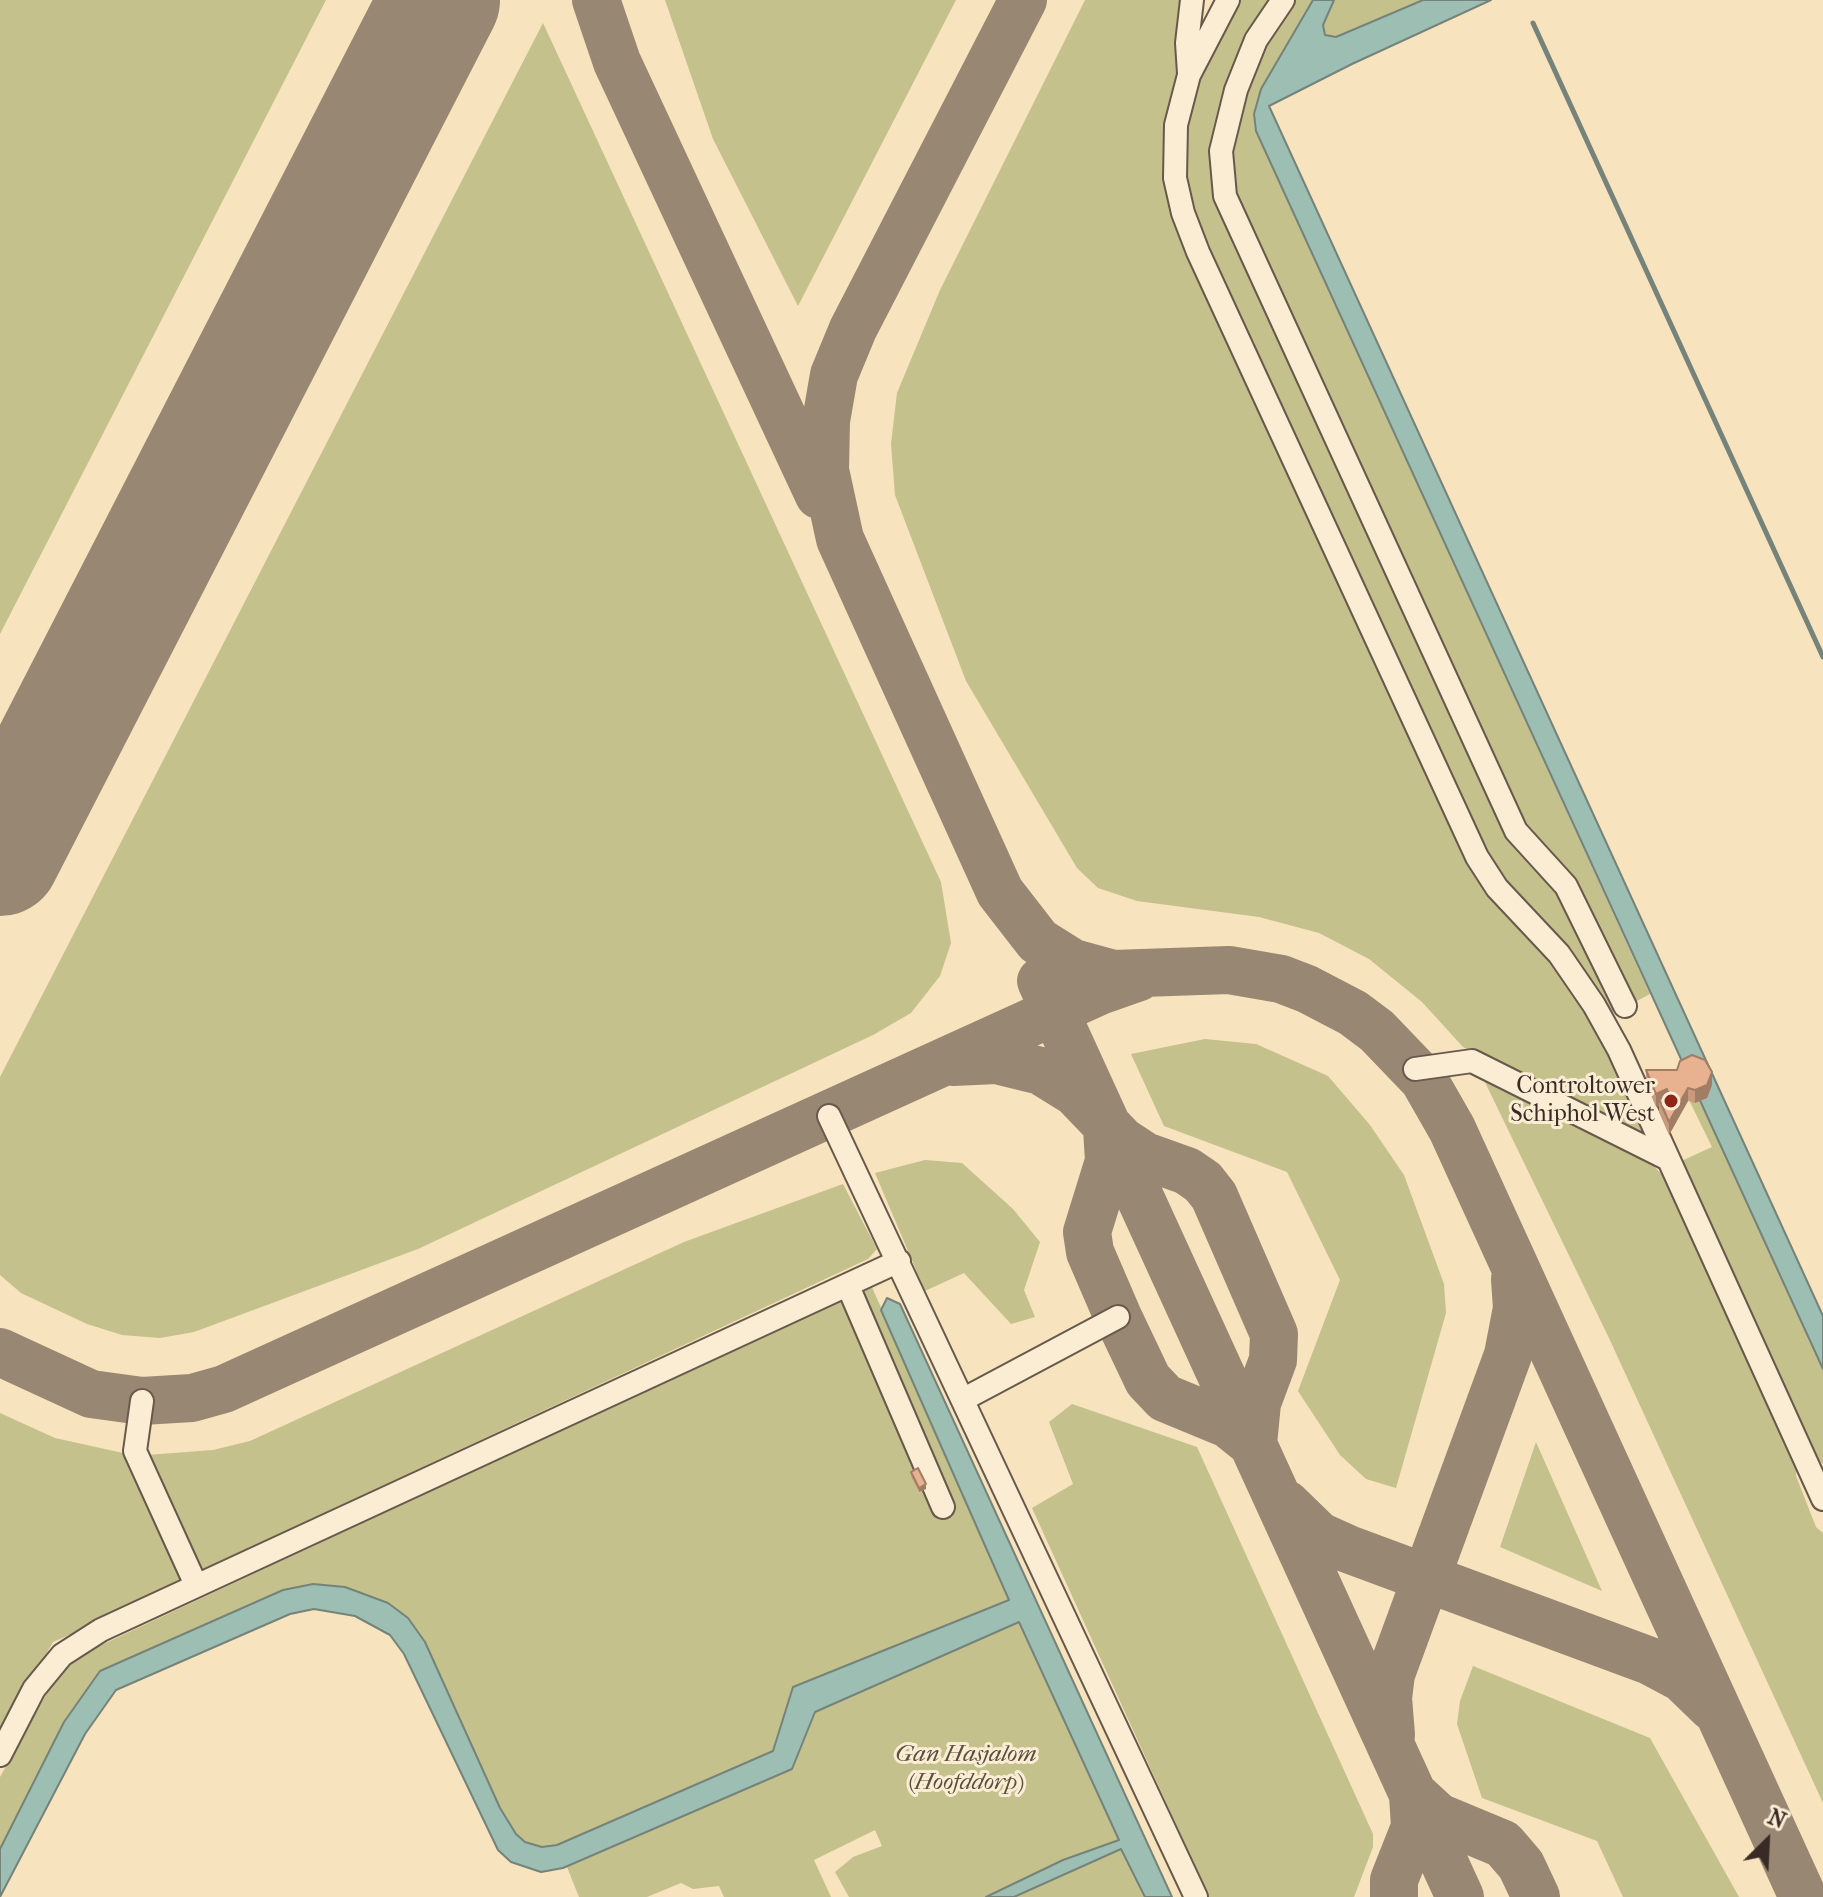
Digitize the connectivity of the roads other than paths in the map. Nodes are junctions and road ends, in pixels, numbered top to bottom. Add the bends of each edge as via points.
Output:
1 (1192, 0) edge
2 (1228, 0) edge
3 (1283, 0) edge
4 (1189, 75) junction
5 (1625, 1006) dead end
6 (1415, 1069) dead end
7 (829, 1116) dead end
8 (1666, 1158) junction
9 (899, 1261) junction
10 (848, 1286) junction
11 (1118, 1317) dead end
12 (964, 1399) junction
13 (142, 1401) dead end
14 (1823, 1499) edge
15 (943, 1507) dead end
16 (196, 1585) junction
17 (0, 1755) edge
18 (1196, 1897) edge

1 - 4 lane
2 - 4 lane
3 - 5 lane via 1256,40 1236,90 1221,151 1225,196 1516,831 1566,886
4 - 8 lane via 1173,150 1183,213 1198,252 1477,857 1497,888 1559,954 1594,1005
6 - 8 lane via 1472,1061
7 - 9 lane
8 - 14 lane
9 - 10 lane
9 - 12 lane
10 - 15 lane
10 - 16 lane
11 - 12 lane
12 - 18 lane
13 - 16 lane via 135,1451
16 - 17 lane via 101,1630 62,1655 34,1689

